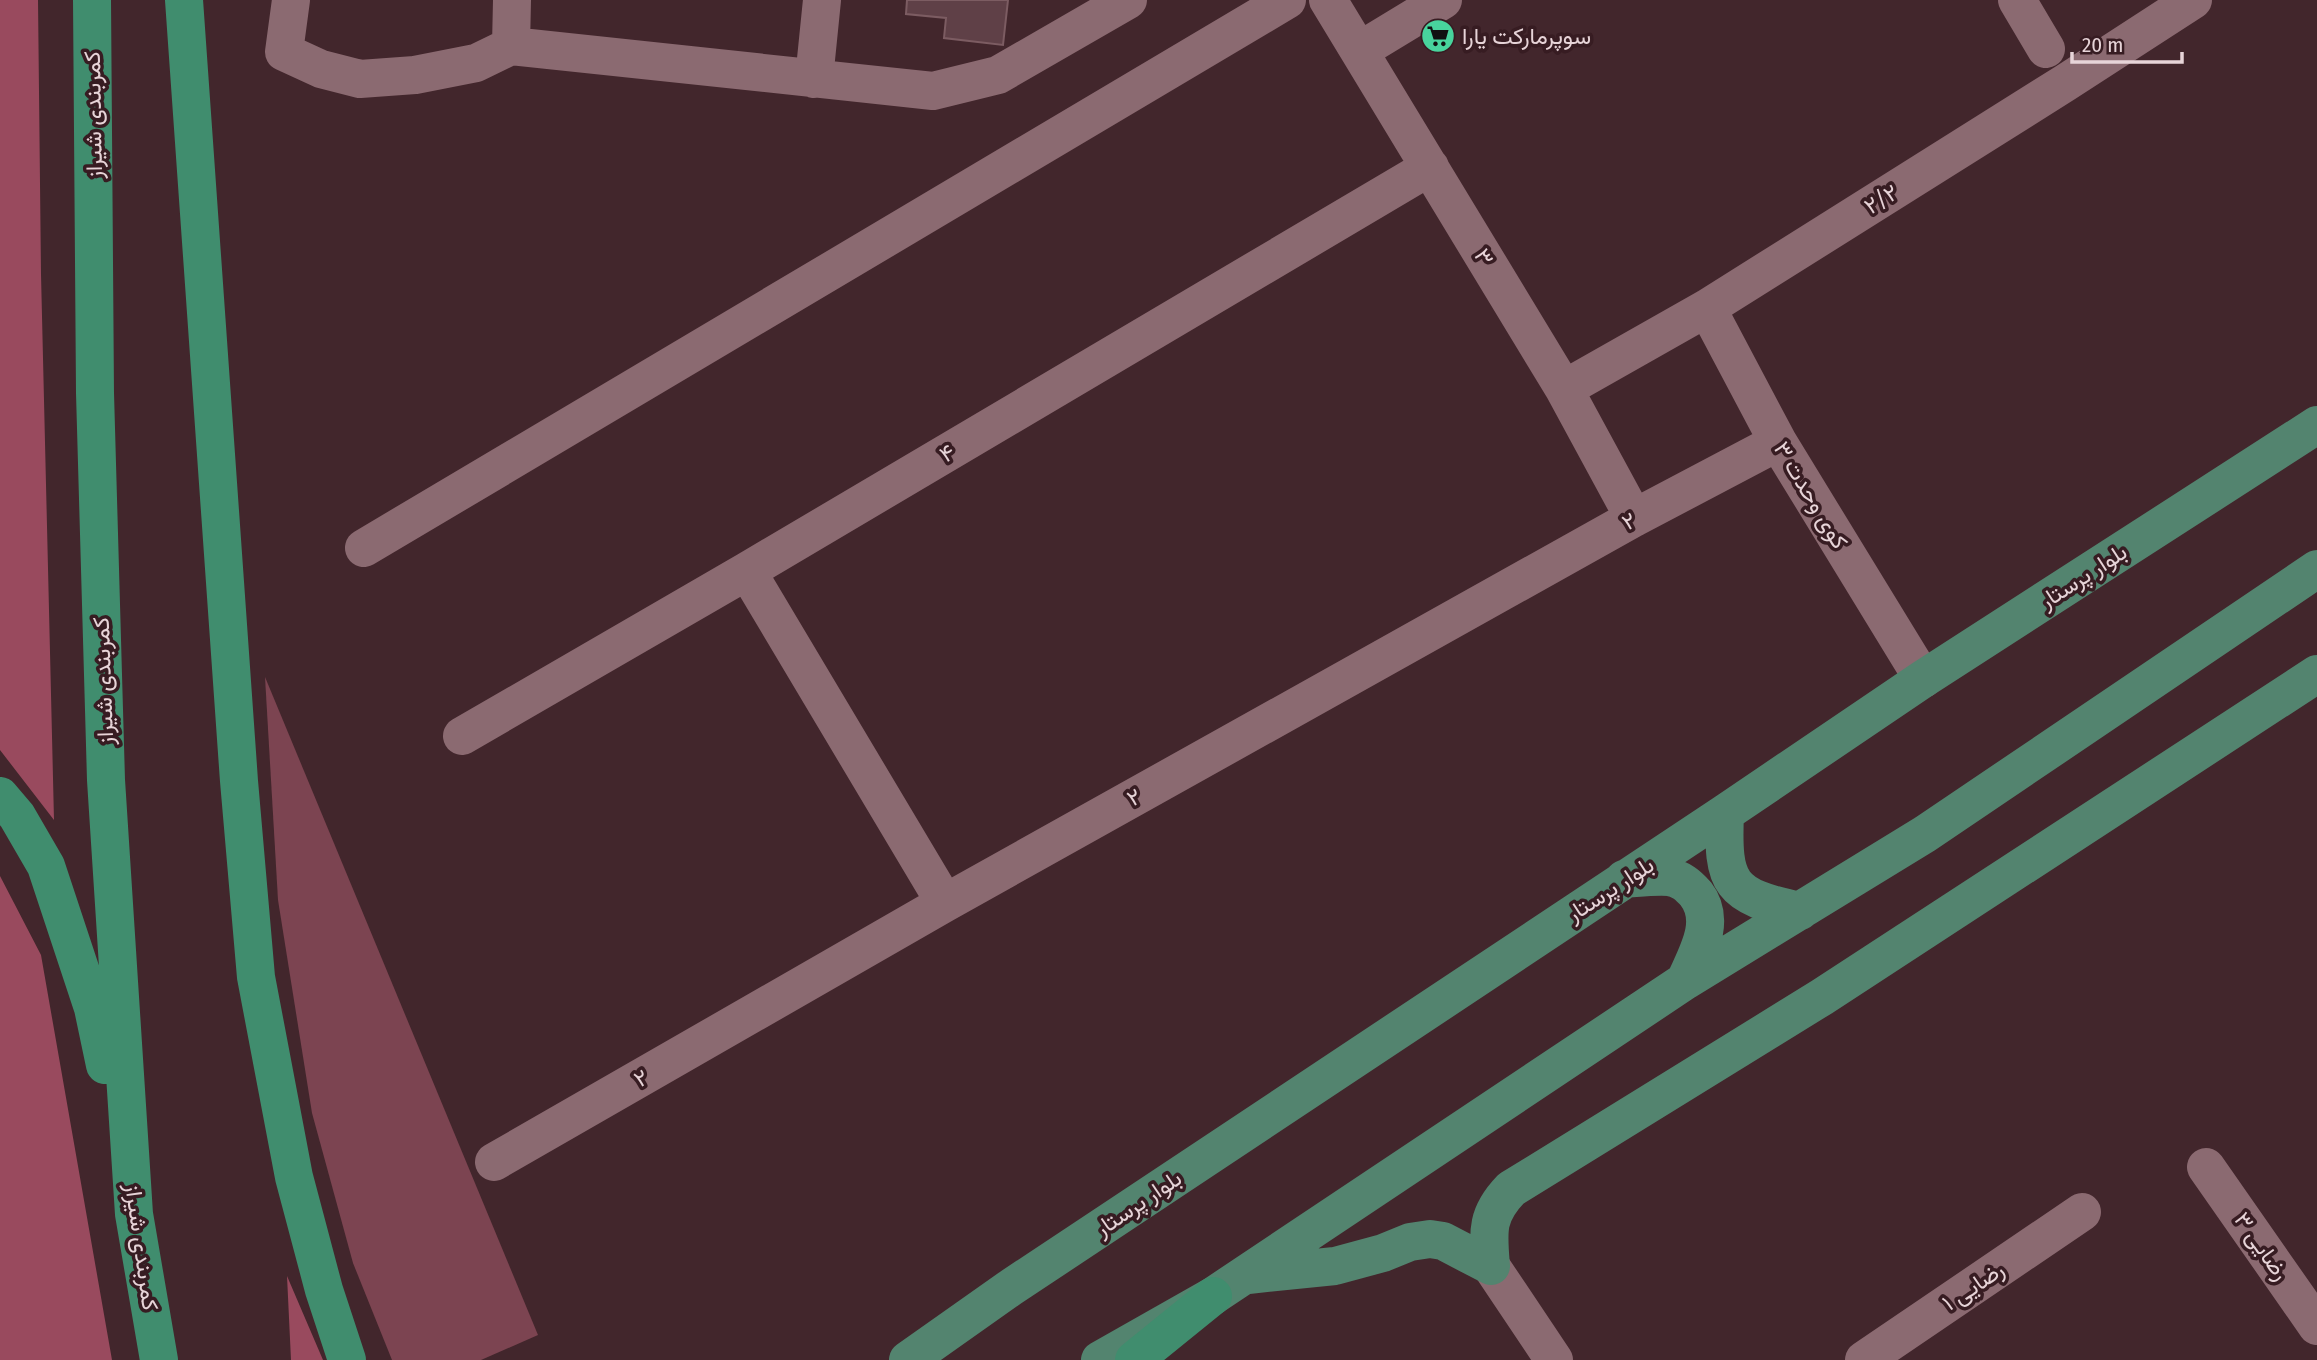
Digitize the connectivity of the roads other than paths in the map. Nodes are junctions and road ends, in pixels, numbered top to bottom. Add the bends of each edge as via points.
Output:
1 (92, 0) edge
2 (184, 0) edge
3 (291, 0) edge
4 (512, 0) edge
5 (822, 0) edge
6 (1128, 0) edge
7 (1287, 0) edge
8 (1328, 0) edge
9 (1443, 0) edge
10 (2017, 0) edge
11 (2193, 0) edge
12 (511, 46) junction
13 (2046, 49) dead end
14 (1359, 51) junction
15 (814, 79) junction
16 (1430, 167) junction
17 (1707, 308) junction
18 (1564, 389) junction
19 (2317, 425) edge
20 (1778, 442) junction
21 (1634, 518) junction
22 (364, 548) dead end
23 (2317, 569) edge
24 (747, 571) junction
25 (2317, 674) edge
26 (1923, 679) junction
27 (462, 736) dead end
28 (0, 796) edge
29 (1725, 813) junction
30 (1624, 878) junction
31 (945, 903) junction
32 (1800, 911) junction
33 (1685, 981) junction
34 (494, 1162) dead end
35 (2206, 1167) dead end
36 (2082, 1212) dead end
37 (134, 1214) junction
38 (1491, 1266) junction
39 (1228, 1286) junction
40 (2317, 1326) edge
41 (159, 1360) edge
42 (347, 1360) edge
43 (908, 1360) edge
44 (1100, 1360) edge
45 (1134, 1360) edge
46 (1554, 1360) edge
47 (1864, 1360) edge

1 - 37 highway, کمربندی شیراز via 95,393 106,780
2 - 42 highway via 256,977 294,1177
3 - 12 street via 284,52 321,69 360,79 464,65
4 - 12 street
5 - 15 street
6 - 15 street via 998,75 933,91
7 - 22 street
8 - 14 street, ۳
9 - 14 street
10 - 13 street
11 - 17 street, ۲/۲
12 - 15 street
14 - 16 street, ۳
16 - 18 street, ۳
16 - 24 street, ۴
17 - 18 street, ۲/۲
17 - 20 street, کوی وحدت ۳
18 - 21 street, ۳
19 - 26 main road, بلوار پرستار
20 - 21 street, ۲
20 - 26 street, کوی وحدت ۳
21 - 31 street, ۲
23 - 32 main road via 1926,834
24 - 27 street, ۴
24 - 31 street
25 - 38 main road via 1822,997 1511,1189 1491,1216
26 - 29 main road, بلوار پرستار
28 - 37 highway via 46,866 93,1008
29 - 30 main road, بلوار پرستار
29 - 32 main road via 1727,867 1736,887 1772,905
30 - 33 main road via 1670,877 1688,884 1699,899 1706,916 1702,944
30 - 43 main road, بلوار پرستار
31 - 34 street, ۲
32 - 33 main road
33 - 39 main road
35 - 40 street, رضایی ۳
36 - 47 street, رضایی ۱
37 - 41 highway, کمربندی شیراز
38 - 39 main road via 1430,1239 1335,1266
38 - 46 street
39 - 44 main road
39 - 45 highway

